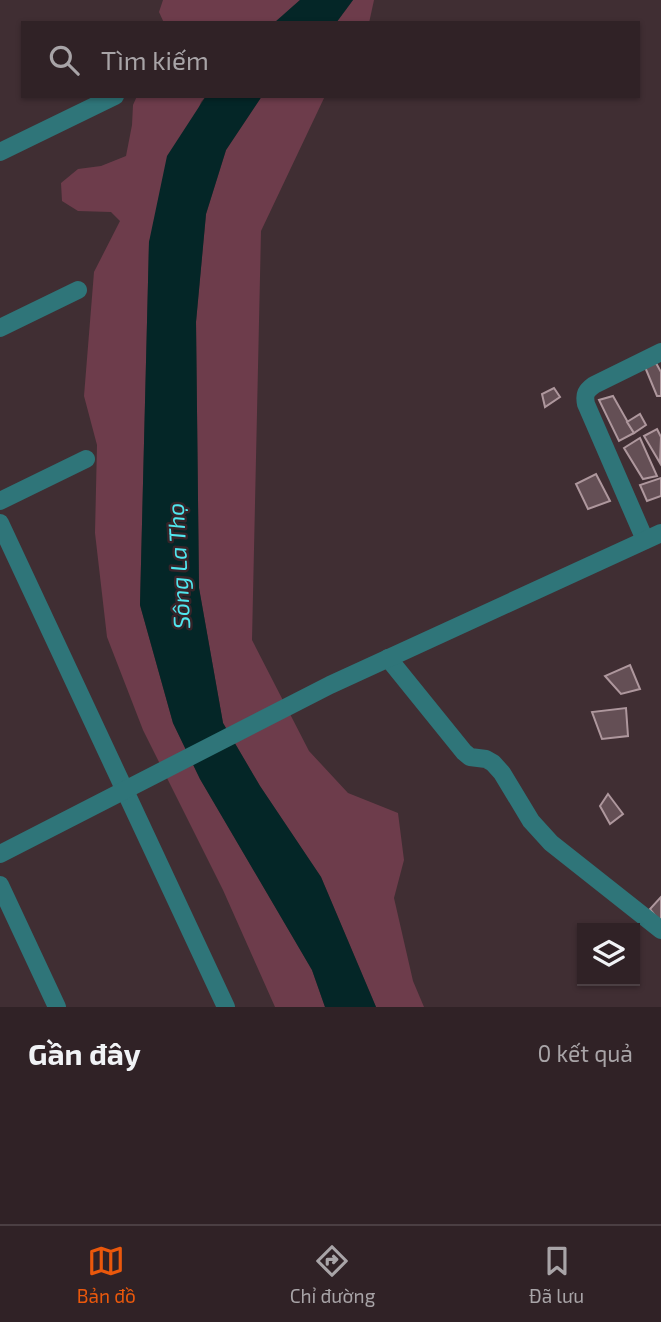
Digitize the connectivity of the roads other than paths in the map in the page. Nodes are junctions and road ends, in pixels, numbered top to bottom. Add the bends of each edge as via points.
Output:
1 (111, 98) edge
2 (0, 152) edge
3 (78, 290) dead end
4 (0, 328) edge
5 (661, 352) edge
6 (86, 459) dead end
7 (0, 501) edge
8 (0, 523) edge
9 (653, 537) edge
10 (388, 658) junction
11 (125, 790) junction
12 (0, 854) edge
13 (0, 885) edge
14 (661, 930) edge
15 (57, 1007) edge
16 (226, 1007) edge

1 - 2 street
3 - 4 street
5 - 9 street via 594,385 584,396
6 - 7 street
8 - 11 street
9 - 10 street
10 - 11 street
10 - 14 street via 464,752 486,759 502,773 531,821 551,843
11 - 12 street
11 - 16 street
13 - 15 street

